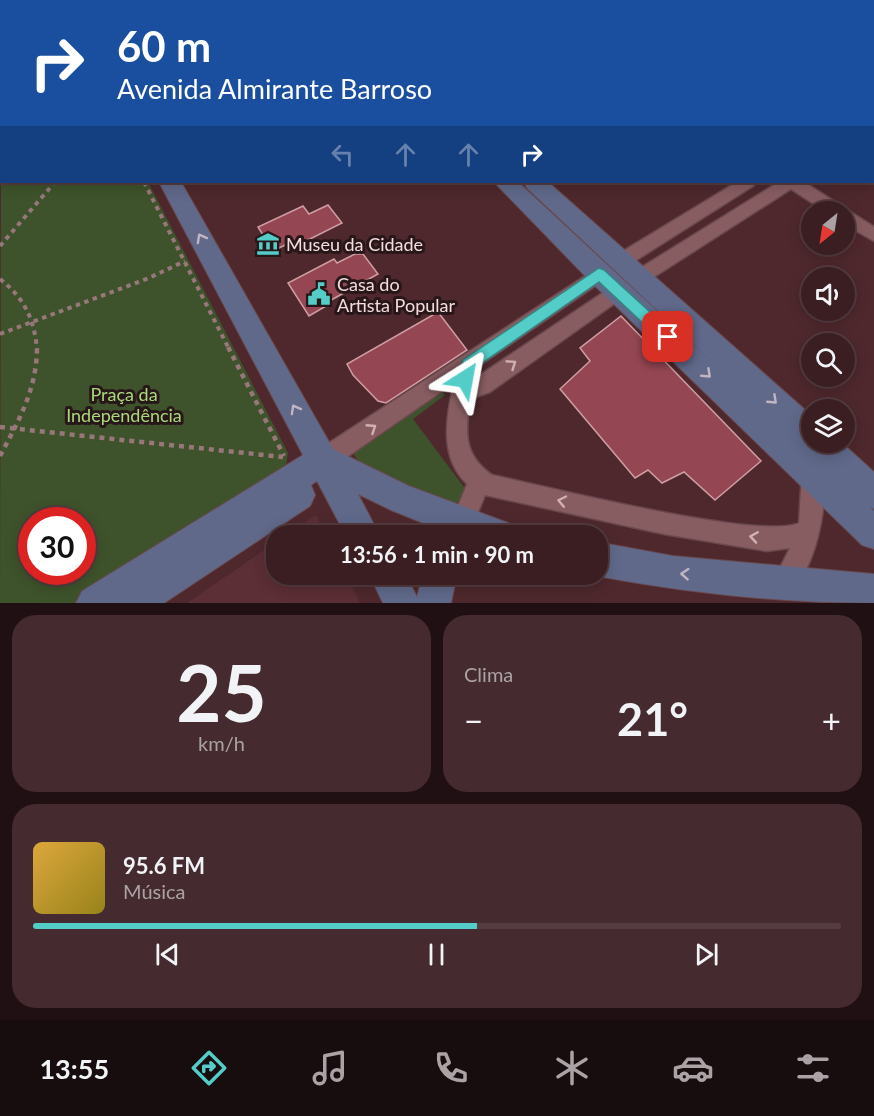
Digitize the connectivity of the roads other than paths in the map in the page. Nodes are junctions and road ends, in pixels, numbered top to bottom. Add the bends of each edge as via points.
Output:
1 (171, 183) edge
2 (506, 183) edge
3 (536, 183) edge
4 (747, 183) edge
5 (789, 183) edge
6 (793, 183) edge
7 (821, 201) edge
8 (855, 222) edge
9 (874, 235) edge
10 (620, 276) junction
11 (468, 364) junction
12 (462, 393) junction
13 (801, 427) edge
14 (830, 453) edge
15 (327, 467) junction
16 (813, 474) junction
17 (480, 481) junction
18 (874, 493) edge
19 (358, 525) edge
20 (453, 525) edge
21 (460, 525) edge
22 (810, 529) junction
23 (874, 533) edge
24 (608, 561) edge
25 (785, 582) junction
26 (392, 585) edge
27 (437, 585) edge
28 (870, 586) edge
29 (94, 603) edge
30 (133, 603) edge
31 (402, 603) edge
32 (433, 603) edge

15 -> 1 street
2 - 10 street
3 - 10 street
4 - 10 street
5 - 10 street
6 - 7 street
8 - 9 street
10 - 11 street
12 -> 10 street via 483,385
10 -> 13 street
10 -> 16 street
11 - 12 street
15 -> 11 street
12 - 17 street via 455,439 464,465
14 - 18 street
15 - 19 street
15 - 20 street
15 - 29 street
15 - 30 street
16 - 22 street
16 - 23 street
17 - 21 street
22 -> 17 street via 784,539 664,524
22 - 25 street
25 -> 24 street via 673,573
25 - 28 street
26 - 31 street
27 - 32 street

